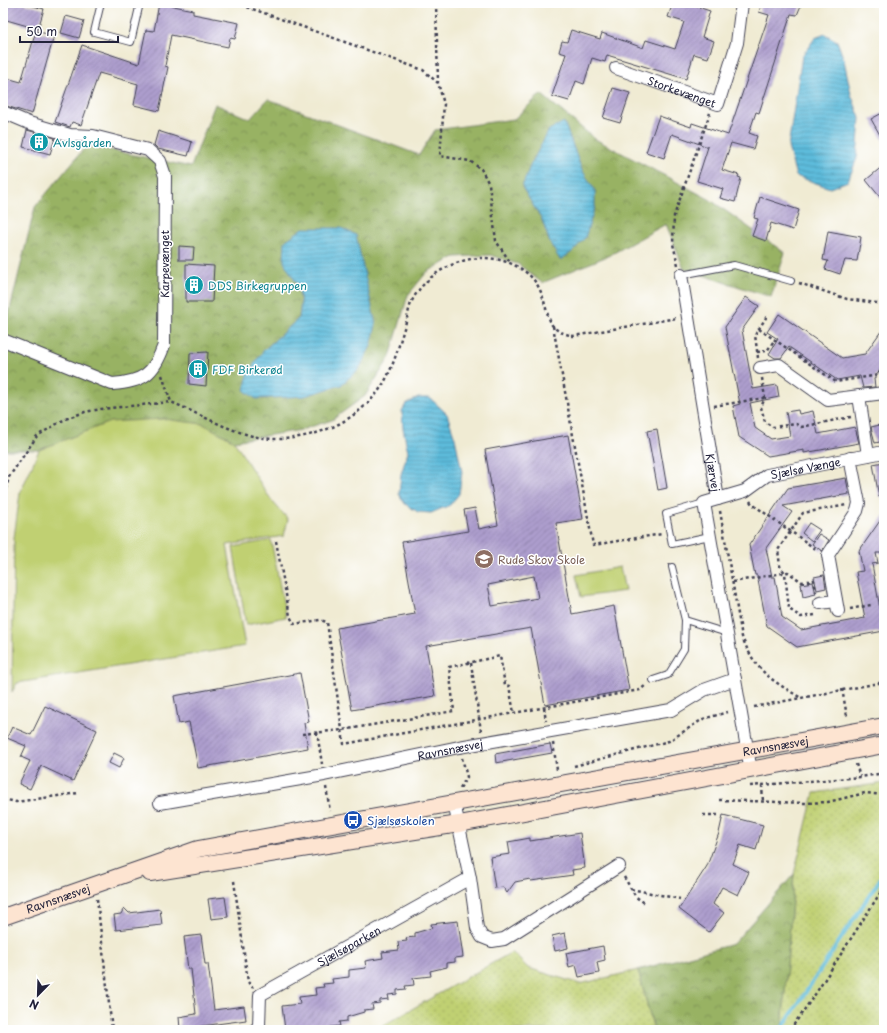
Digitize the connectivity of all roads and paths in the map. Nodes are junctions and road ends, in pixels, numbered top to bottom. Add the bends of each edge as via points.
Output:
1 (101, 3) edge
2 (140, 3) edge
3 (236, 3) edge
4 (436, 3) edge
5 (742, 3) edge
6 (616, 68) dead end
7 (438, 83) junction
8 (718, 104) junction
9 (3, 112) edge
10 (510, 262) junction
11 (681, 275) junction
12 (791, 281) joint
13 (884, 304) edge
14 (688, 316) junction
15 (767, 316) dead end
16 (553, 326) junction
17 (759, 328) junction
18 (775, 339) junction
19 (3, 340) edge
20 (757, 352) junction
21 (158, 361) junction
22 (884, 367) edge
23 (760, 368) junction
24 (884, 393) edge
25 (859, 396) junction
26 (765, 398) junction
27 (170, 402) junction
28 (703, 408) junction
29 (862, 415) junction
30 (884, 452) edge
31 (868, 455) junction
32 (850, 458) junction
33 (745, 491) junction
34 (718, 499) junction
35 (3, 501) edge
36 (704, 503) junction
37 (859, 503) junction
38 (791, 532) junction
39 (669, 533) junction
40 (710, 536) junction
41 (276, 541) dead end
42 (828, 555) junction
43 (672, 567) dead end
44 (785, 573) junction
45 (733, 582) junction
46 (820, 603) joint
47 (871, 605) dead end
48 (837, 606) junction
49 (685, 620) junction
50 (727, 633) junction
51 (471, 663) junction
52 (735, 679) junction
53 (652, 680) joint
54 (884, 682) edge
55 (842, 689) junction
56 (801, 698) junction
57 (754, 707) dead end
58 (728, 712) dead end
59 (514, 713) junction
60 (847, 716) dead end
61 (479, 720) junction
62 (884, 726) edge
63 (342, 730) junction
64 (552, 731) junction
65 (317, 732) junction
66 (302, 734) dead end
67 (483, 744) junction
68 (884, 745) edge
69 (459, 747) junction
70 (748, 750) junction
71 (855, 762) dead end
72 (572, 766) dead end
73 (564, 768) dead end
74 (556, 770) junction
75 (751, 771) junction
76 (552, 772) dead end
77 (884, 774) edge
78 (324, 776) junction
79 (762, 785) dead end
80 (78, 793) dead end
81 (884, 795) edge
82 (457, 798) junction
83 (3, 799) edge
84 (719, 800) dead end
85 (763, 802) junction
86 (160, 803) dead end
87 (703, 815) dead end
88 (720, 815) dead end
89 (332, 824) junction
90 (459, 824) junction
91 (618, 866) joint
92 (112, 878) junction
93 (470, 878) junction
94 (234, 881) dead end
95 (95, 884) junction
96 (884, 887) edge
97 (631, 889) junction
98 (680, 899) dead end
99 (646, 904) dead end
100 (3, 917) edge
101 (260, 996) junction
102 (112, 1030) edge
103 (255, 1030) edge
104 (790, 1030) edge

1 - 2 lane via 94,32 131,42
3 - 7 path via 423,70
4 - 7 path
5 - 8 street, Storkevænget via 737,43
6 - 8 street, Storkevænget
7 - 10 path via 444,104 440,156 470,161 481,169 490,184 496,241
8 - 11 path via 710,112 674,216 673,244
9 - 21 street, Karpevænget via 70,135 92,136 148,150 160,161 165,176 164,345
10 - 16 path via 526,273 539,287
10 - 27 path via 484,258 463,260 442,269 426,283 412,301 394,362 382,387 364,406 340,424 312,434 282,440 262,438 238,431
11 - 12 lane via 734,265
11 - 14 street, Kjærvej
12 - 13 path via 847,299
14 - 16 path via 573,336
14 - 28 street, Kjærvej
15 - 17 path
16 - 39 path via 593,545
17 - 18 path
17 - 20 path via 754,335
18 - 20 path via 767,351
18 - 22 path via 836,382 878,376
19 - 21 street, Karpevænget via 112,384 131,382 146,376
20 - 23 path
21 - 27 path
23 - 25 street via 779,365 828,400
23 - 26 path
24 - 25 street
25 - 29 street
26 - 28 path
26 - 29 path via 761,407 765,422 773,427 796,424 801,427
27 - 35 path via 101,409 65,419 33,441 9,477
28 - 34 street, Kjærvej
29 - 31 street
30 - 31 street, Sjælsø Vænge
31 - 32 street, Sjælsø Vænge
32 - 33 street, Sjælsø Vænge via 767,474
32 - 37 street, Sjælsø Vænge
33 - 34 street, Sjælsø Vænge
33 - 38 path via 752,504
34 - 36 street, Kjærvej
34 - 45 path
36 - 39 lane via 666,514
36 - 40 street, Kjærvej
37 - 38 path via 803,513
37 - 42 street via 857,511
38 - 42 path
38 - 44 path via 778,550 780,566
39 - 40 lane via 672,544
40 - 50 street, Kjærvej
41 - 63 path via 290,616 294,624 320,620 326,622
42 - 48 street
43 - 49 lane
44 - 45 path
44 - 46 path via 788,572 802,582 814,580
44 - 48 path via 789,609 801,617
45 - 56 path via 742,637 750,656 774,682
46 - 48 street
47 - 48 path
49 - 50 lane
49 - 53 lane via 684,648 668,675
50 - 52 street, Kjærvej
51 - 59 path via 500,656 505,685 510,686
51 - 61 path
51 - 63 path via 449,667 454,711
52 - 64 street, Ravnsnæsvej via 704,690 671,710
52 - 70 street, Kjærvej
53 - 59 path via 640,690
54 - 55 path
55 - 56 path
55 - 60 path
56 - 57 path
58 - 72 path via 703,719 669,741
59 - 61 path
61 - 63 path via 344,744
61 - 67 path
62 - 70 main road, Ravnsnæsvej
63 - 65 path
64 - 67 street, Ravnsnæsvej
64 - 74 path
65 - 66 path
65 - 78 path
67 - 69 street, Ravnsnæsvej
68 - 75 main road, Ravnsnæsvej
69 - 78 street, Ravnsnæsvej
69 - 82 path via 467,777
70 - 75 street, Kjærvej
70 - 82 main road, Ravnsnæsvej
71 - 77 path via 860,777
73 - 74 path
74 - 76 path
75 - 90 main road, Ravnsnæsvej
78 - 86 street, Ravnsnæsvej
78 - 89 path
79 - 85 path
80 - 83 path via 16,802
81 - 85 path via 865,794 806,804
82 - 89 main road, Ravnsnæsvej
82 - 90 street
84 - 85 path
87 - 88 path
89 - 92 main road, Ravnsnæsvej via 198,849
90 - 92 main road, Ravnsnæsvej
90 - 93 street
91 - 93 street via 504,939 492,941 482,936 477,928
91 - 97 path
92 - 95 main road, Ravnsnæsvej
93 - 101 street, Sjælsøparken
94 - 101 path via 248,982
95 - 100 main road, Ravnsnæsvej
95 - 102 path
96 - 104 path
97 - 98 path
97 - 99 path via 636,897
101 - 103 street via 259,1026

